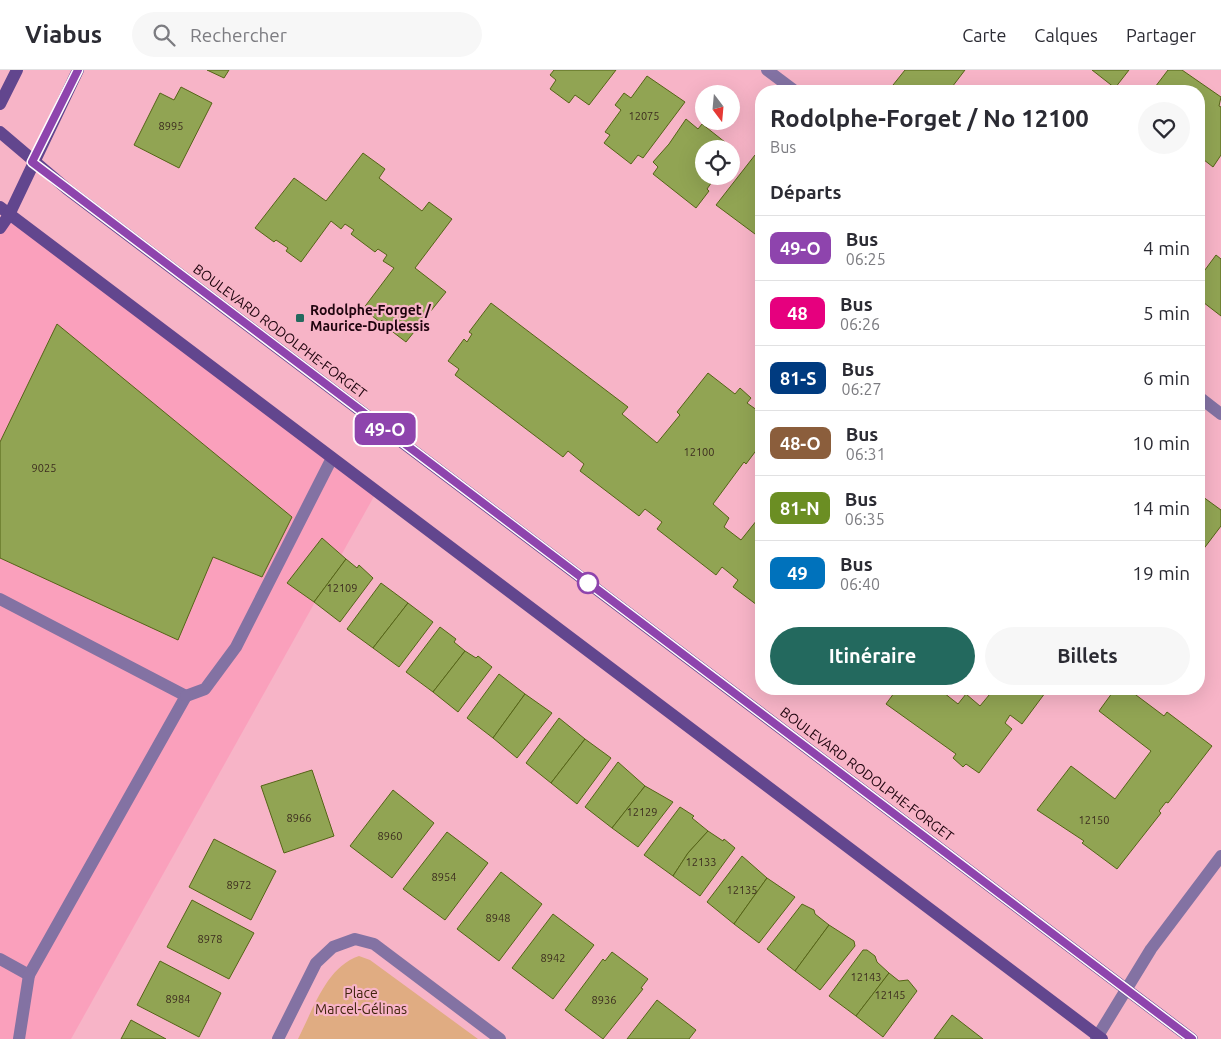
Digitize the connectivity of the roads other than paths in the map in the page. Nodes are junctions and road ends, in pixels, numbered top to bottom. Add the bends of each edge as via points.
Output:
1 (17, 70) edge
2 (78, 70) edge
3 (767, 70) edge
4 (787, 85) edge
5 (0, 104) edge
6 (0, 132) edge
7 (32, 162) junction
8 (4, 211) edge
9 (0, 228) edge
10 (1205, 402) edge
11 (1221, 414) edge
12 (332, 458) junction
13 (0, 599) edge
14 (186, 696) junction
15 (1221, 856) edge
16 (0, 959) edge
17 (29, 975) junction
18 (1126, 988) junction
19 (1099, 1038) edge
20 (19, 1039) edge
21 (278, 1039) edge
22 (500, 1039) edge
23 (1192, 1039) edge

1 - 5 street
2 - 7 street
3 - 4 street
6 - 7 street, BOULEVARD RODOLPHE-FORGET
7 - 8 street
7 - 18 street, BOULEVARD RODOLPHE-FORGET
8 - 9 street
8 - 12 street
10 - 11 street
12 - 14 street via 236,647 205,689
12 - 19 street
13 - 14 street
14 - 17 street
15 - 18 street
16 - 17 street
17 - 20 street
18 - 19 street
18 - 23 street, BOULEVARD RODOLPHE-FORGET
21 - 22 street via 316,963 334,948 355,939 374,944

